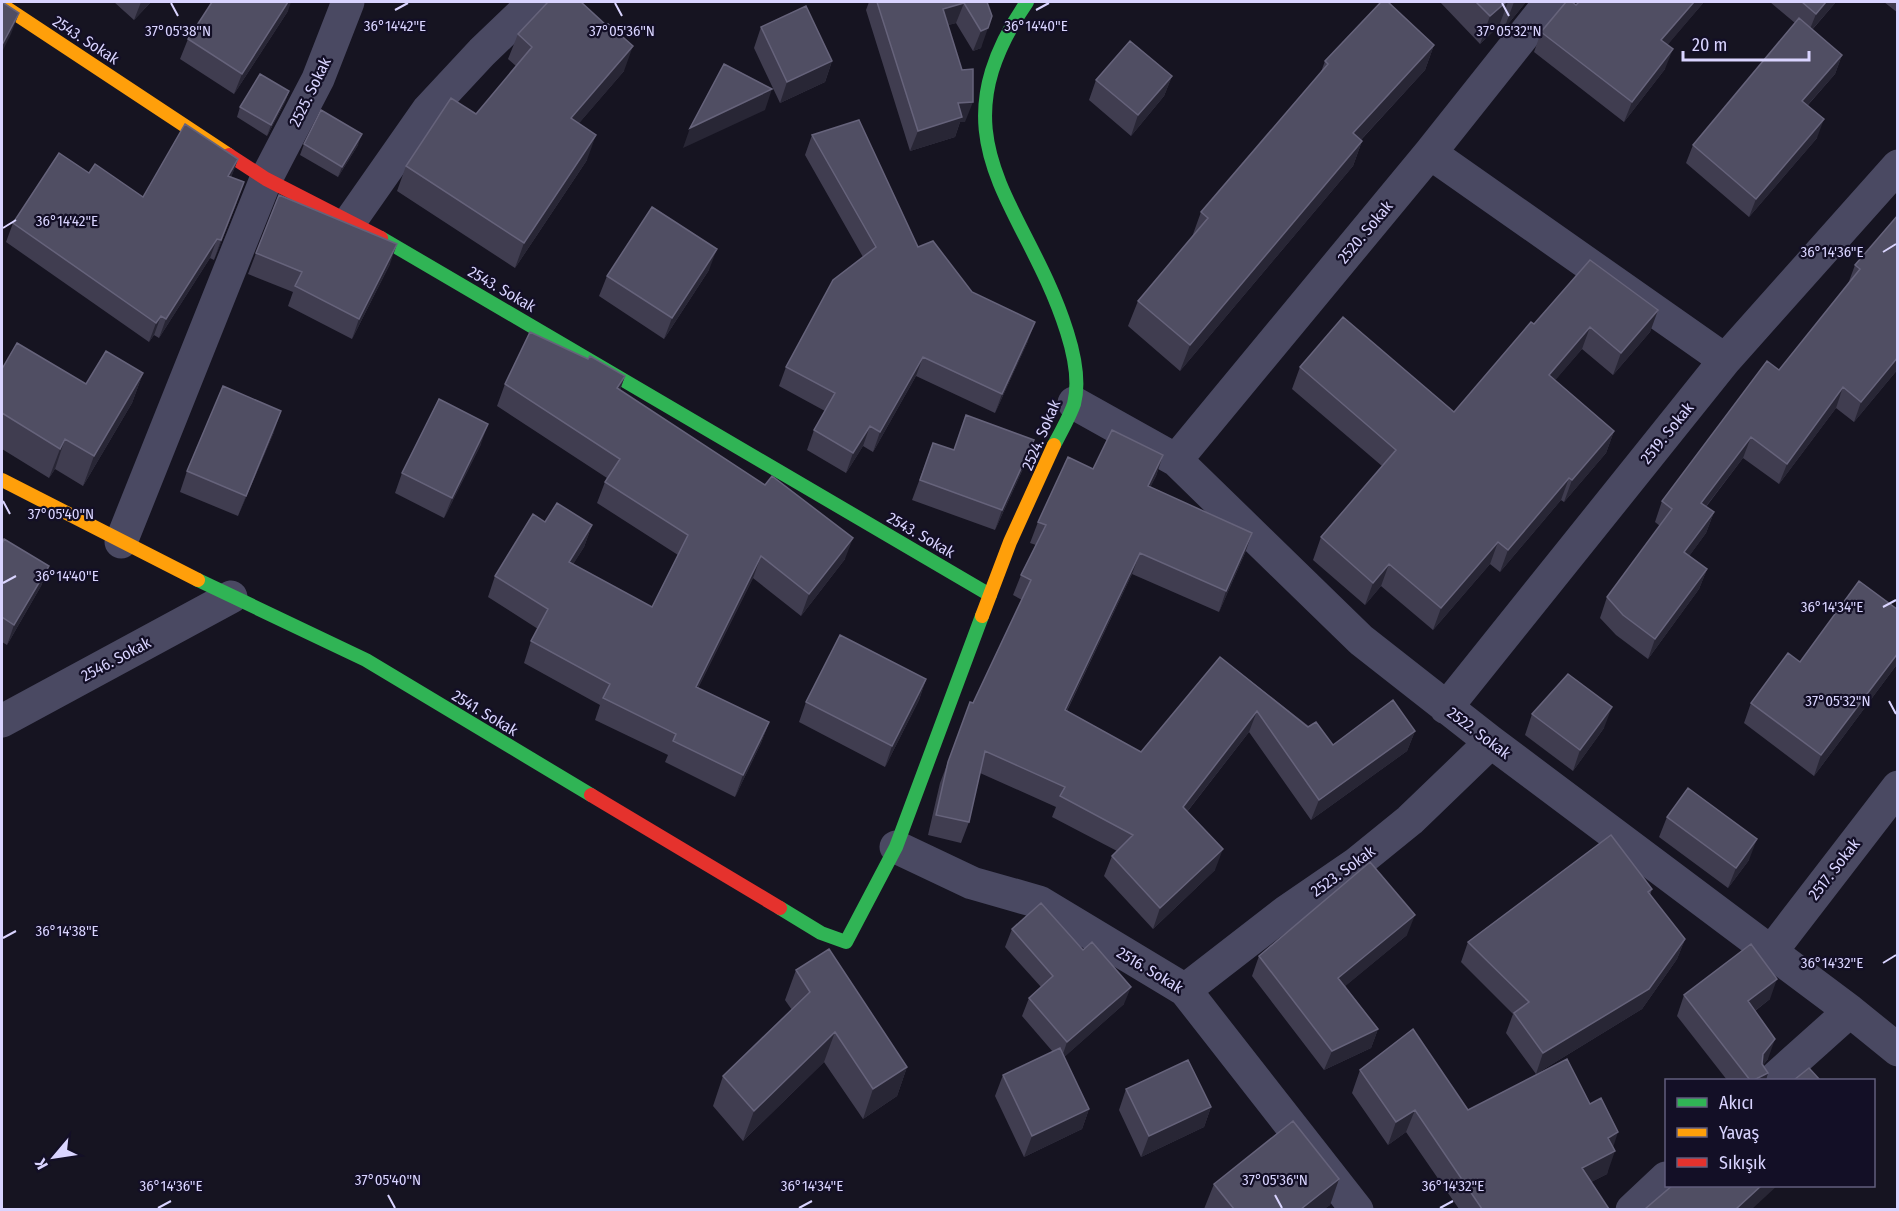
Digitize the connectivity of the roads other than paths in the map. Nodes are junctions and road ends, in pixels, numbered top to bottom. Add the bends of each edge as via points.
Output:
1 (348, 2) edge
2 (534, 2) edge
3 (1027, 2) edge
4 (1550, 2) edge
5 (2, 5) edge
6 (1430, 153) junction
7 (1898, 166) edge
8 (266, 179) junction
9 (351, 220) junction
10 (1725, 360) junction
11 (1074, 403) junction
12 (1176, 460) junction
13 (2, 480) edge
14 (121, 542) junction
15 (990, 595) junction
16 (231, 597) junction
17 (1446, 708) junction
18 (2, 721) edge
19 (1491, 742) junction
20 (1898, 787) edge
21 (896, 847) junction
22 (1771, 952) junction
23 (1185, 990) junction
24 (1850, 1011) junction
25 (1898, 1050) edge
26 (1774, 1079) edge
27 (1665, 1179) edge
28 (1357, 1209) edge
29 (1632, 1209) edge

1 - 8 street, 2525. Sokak via 318,79
2 - 9 street via 428,110
3 - 11 street, 2524. Sokak via 1005,34 985,95 984,129 1005,196 1062,316 1076,374
4 - 6 street, 2520. Sokak
5 - 8 street, 2543. Sokak
6 - 10 street
6 - 12 street, 2520. Sokak
7 - 10 street, 2519. Sokak
8 - 9 street, 2543. Sokak
8 - 14 street, 2525. Sokak
9 - 15 street, 2543. Sokak
10 - 17 street, 2519. Sokak
11 - 12 street, 2522. Sokak
11 - 15 street, 2524. Sokak
12 - 17 street, 2522. Sokak via 1361,640
13 - 14 street, 2541. Sokak
14 - 16 street, 2541. Sokak
15 - 21 street, 2524. Sokak
16 - 18 street, 2546. Sokak
16 - 21 street, 2541. Sokak via 366,660 821,933 846,942
17 - 19 street, 2522. Sokak
19 - 22 street, 2522. Sokak
19 - 23 street, 2523. Sokak via 1410,820 1357,863
20 - 22 street, 2517. Sokak
21 - 23 street, 2516. Sokak via 972,883 1039,902
22 - 24 street, 2522. Sokak
23 - 28 street, 2516. Sokak
24 - 25 street, 2522. Sokak
24 - 26 street
27 - 29 street

